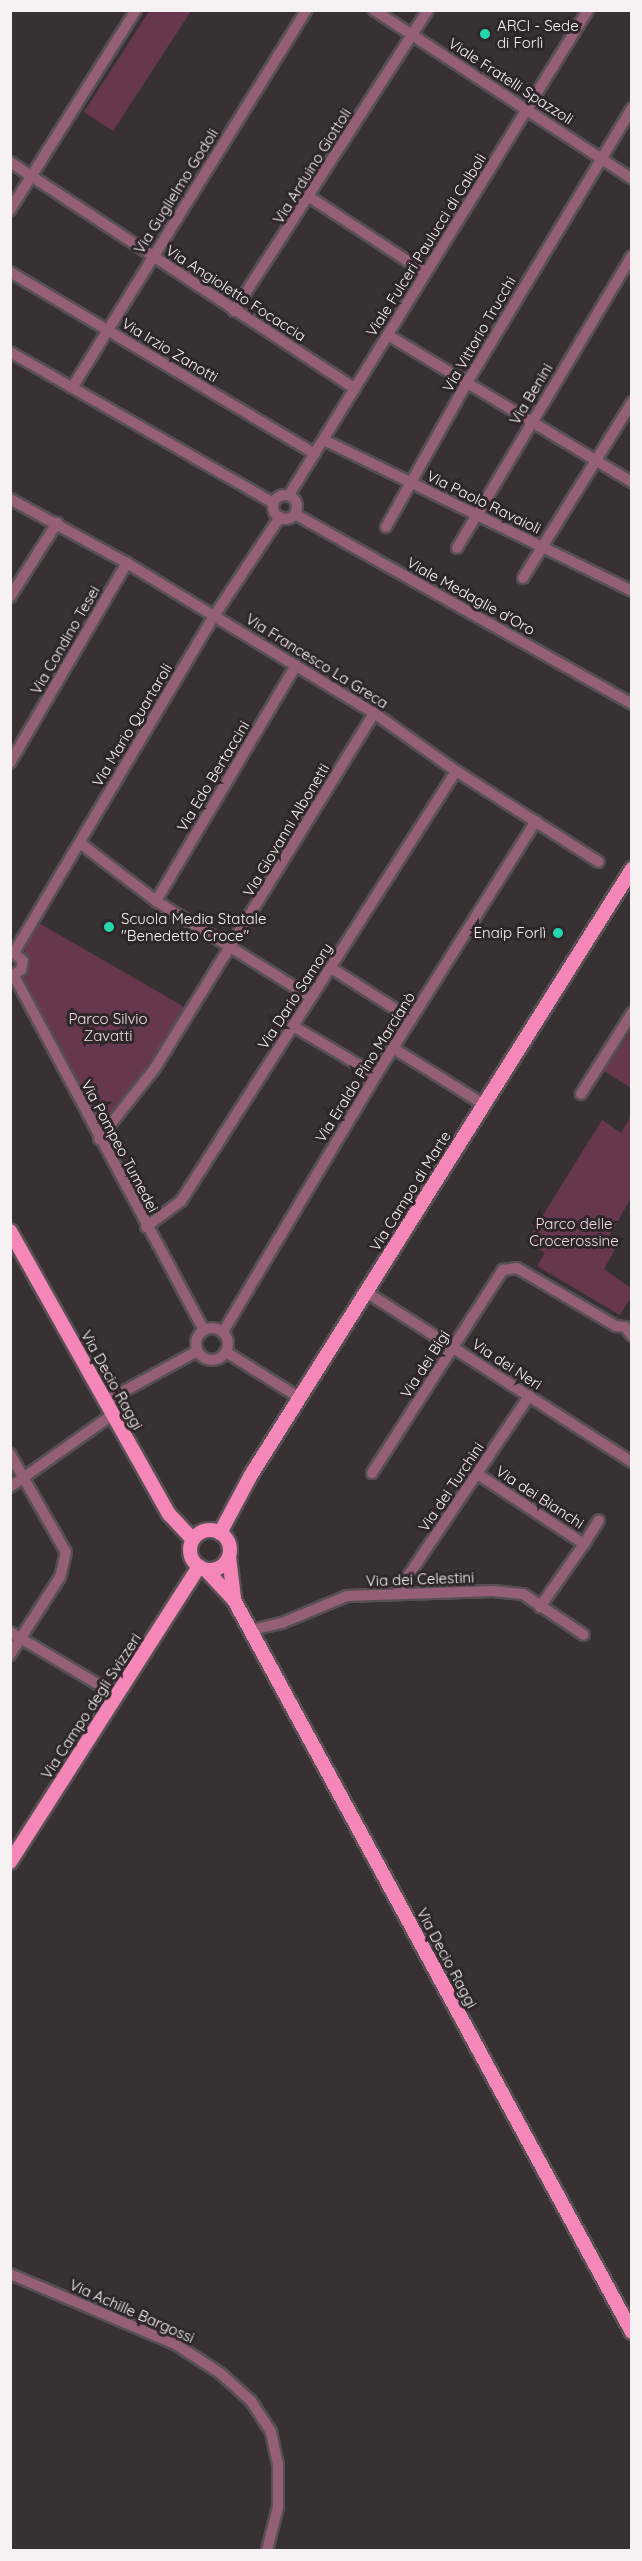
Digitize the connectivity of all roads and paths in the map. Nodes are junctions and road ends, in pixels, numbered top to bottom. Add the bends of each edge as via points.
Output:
1 (136, 10) edge
2 (306, 10) edge
3 (374, 10) edge
4 (428, 10) edge
5 (588, 10) edge
6 (412, 34) junction
7 (632, 108) edge
8 (527, 109) junction
9 (600, 158) junction
10 (10, 162) edge
11 (32, 176) junction
12 (632, 179) edge
13 (310, 198) junction
14 (10, 210) edge
15 (632, 256) edge
16 (153, 257) junction
17 (10, 272) edge
18 (426, 273) junction
19 (234, 311) junction
20 (108, 330) junction
21 (388, 335) junction
22 (10, 352) edge
23 (468, 381) junction
24 (72, 388) junction
25 (355, 388) junction
26 (632, 402) edge
27 (532, 422) junction
28 (324, 440) junction
29 (315, 454) junction
30 (596, 461) junction
31 (632, 482) edge
32 (411, 483) junction
33 (289, 495) junction
34 (10, 499) edge
35 (274, 503) junction
36 (295, 514) junction
37 (477, 516) junction
38 (280, 517) junction
39 (57, 524) junction
40 (386, 527) dead end
41 (541, 547) junction
42 (458, 548) dead end
43 (127, 563) junction
44 (523, 578) dead end
45 (632, 591) edge
46 (10, 597) edge
47 (214, 616) junction
48 (296, 666) junction
49 (632, 704) edge
50 (374, 713) junction
51 (10, 763) edge
52 (456, 771) junction
53 (536, 821) junction
54 (80, 843) junction
55 (599, 862) dead end
56 (632, 869) edge
57 (156, 901) junction
58 (233, 946) junction
59 (13, 951) edge
60 (331, 968) junction
61 (12, 976) edge
62 (311, 997) junction
63 (632, 1013) edge
64 (411, 1019) junction
65 (293, 1026) junction
66 (393, 1048) junction
67 (376, 1075) junction
68 (581, 1094) dead end
69 (483, 1104) junction
70 (99, 1139) junction
71 (146, 1227) junction
72 (10, 1231) edge
73 (366, 1292) junction
74 (629, 1329) edge
75 (204, 1330) junction
76 (223, 1332) junction
77 (453, 1348) junction
78 (197, 1351) junction
79 (226, 1352) junction
80 (529, 1396) junction
81 (300, 1398) junction
82 (104, 1402) junction
83 (112, 1415) junction
84 (10, 1454) edge
85 (632, 1462) edge
86 (372, 1473) dead end
87 (479, 1475) junction
88 (22, 1476) junction
89 (10, 1487) edge
90 (598, 1520) dead end
91 (220, 1533) junction
92 (194, 1540) junction
93 (584, 1544) junction
94 (229, 1557) junction
95 (202, 1568) junction
96 (396, 1594) junction
97 (234, 1600) junction
98 (540, 1606) junction
99 (250, 1630) junction
100 (10, 1632) edge
101 (584, 1635) dead end
102 (21, 1638) junction
103 (10, 1654) edge
104 (116, 1695) junction
105 (13, 1854) edge
106 (10, 2274) edge
107 (632, 2332) edge
108 (267, 2550) edge

1 - 11 street
2 - 16 street, Via Guglielmo Godoli
3 - 6 street, Viale Fratelli Spazzoli
4 - 6 street, Via Arduino Giottoli
5 - 8 street, Viale Fulceri Paulucci di Calboli
6 - 8 street, Viale Fratelli Spazzoli
6 - 13 street, Via Arduino Giottoli
7 - 9 street, Via Vittorio Trucchi
8 - 9 street, Viale Fratelli Spazzoli
8 - 18 street, Viale Fulceri Paulucci di Calboli
9 - 12 street, Viale Fratelli Spazzoli
9 - 23 street, Via Vittorio Trucchi
10 - 11 street, Via Angioletto Focaccia
11 - 14 street
11 - 16 street, Via Angioletto Focaccia
13 - 18 street
13 - 19 street, Via Arduino Giottoli
15 - 27 street, Via Benini
16 - 19 street, Via Angioletto Focaccia
16 - 20 street, Via Guglielmo Godoli
17 - 20 street, Via Irzio Zanotti
18 - 21 street, Viale Fulceri Paulucci di Calboli
19 - 25 street, Via Angioletto Focaccia
20 - 24 street, Via Guglielmo Godoli
20 - 29 street, Via Irzio Zanotti
21 - 23 street
21 - 25 street, Viale Fulceri Paulucci di Calboli
22 - 24 street
23 - 27 street
23 - 32 street, Via Vittorio Trucchi
24 - 35 street
25 - 28 street, Viale Fulceri Paulucci di Calboli
26 - 30 street
27 - 30 street
27 - 37 street, Via Benini
28 - 29 street, Viale Fulceri Paulucci di Calboli
28 - 32 street, Via Paolo Ravaioli
29 - 33 street, Viale Fulceri Paulucci di Calboli
30 - 31 street
30 - 41 street
32 - 37 street, Via Paolo Ravaioli
32 - 40 street, Via Vittorio Trucchi
33 - 35 street via 278,497
33 - 36 street via 297,503
34 - 39 street, Via Francesco La Greca
35 - 38 street
36 - 38 street
36 - 49 street, Viale Medaglie d'Oro
37 - 41 street, Via Paolo Ravaioli
37 - 42 street, Via Benini
38 - 47 street, Via Mario Quartaroli
39 - 43 street, Via Francesco La Greca
39 - 46 street
41 - 44 street
41 - 45 street, Via Paolo Ravaioli
43 - 47 street, Via Francesco La Greca
43 - 51 street, Via Condino Tesei
47 - 48 street, Via Francesco La Greca
47 - 54 street, Via Mario Quartaroli
48 - 50 street, Via Francesco La Greca
48 - 57 street, Via Edo Bertaccini
50 - 52 street, Via Francesco La Greca
50 - 58 street, Via Giovanni Albonetti
52 - 53 street, Via Francesco La Greca
52 - 60 street, Via Dario Samory
53 - 55 street, Via Francesco La Greca
53 - 64 street, Via Eraldo Pino Marcianò
54 - 57 street
54 - 59 street, Via Mario Quartaroli
56 - 69 main road, Via Campo di Marte
57 - 58 street
58 - 62 street
58 - 70 street, Via Giovanni Albonetti via 155,1068
59 - 61 street via 23,962 21,970
60 - 62 street, Via Dario Samory
60 - 64 street
61 - 70 street, Via Pompeo Tumedei
62 - 65 street, Via Dario Samory
63 - 68 street
64 - 66 street, Via Eraldo Pino Marcianò
65 - 67 street
65 - 71 street, Via Dario Samory via 182,1201
66 - 67 street, Via Eraldo Pino Marcianò
66 - 69 street
67 - 76 street, Via Eraldo Pino Marcianò
69 - 73 main road, Via Campo di Marte
70 - 71 street, Via Pompeo Tumedei
71 - 75 street, Via Pompeo Tumedei
72 - 82 main road, Via Decio Raggi
73 - 77 street, Via dei Neri
73 - 81 main road, Via Campo di Marte
74 - 77 street, Via dei Bigi via 616,1326 517,1268 503,1270
75 - 76 street via 214,1328
75 - 78 street via 197,1337
76 - 79 street via 228,1341
77 - 80 street, Via dei Neri
77 - 86 street, Via dei Bigi
78 - 79 street via 214,1360
78 - 82 street
79 - 81 street
80 - 85 street, Via dei Neri
80 - 87 street, Via dei Turchini
81 - 91 main road, Via Campo di Marte
82 - 83 main road, Via Decio Raggi
83 - 88 street
83 - 92 main road, Via Decio Raggi via 169,1514
84 - 88 street
87 - 93 street, Via dei Bianchi
87 - 96 street, Via dei Turchini
88 - 89 street
88 - 102 street via 66,1552 60,1577
90 - 93 street, Via dei Bianchi
91 - 92 main road via 208,1530
91 - 94 main road via 230,1546
92 - 95 main road via 192,1557
93 - 98 street, Via dei Bianchi
94 - 95 main road via 223,1566
94 - 97 main road, Via Decio Raggi
95 - 97 main road, Via Decio Raggi
95 - 104 main road, Via Campo degli Svizzeri
96 - 98 street, Via dei Celestini via 493,1591 523,1594
96 - 99 street, Via dei Celestini via 347,1596 282,1623
97 - 99 main road, Via Decio Raggi
98 - 101 street, Via dei Celestini
99 - 107 main road, Via Decio Raggi
100 - 102 street
102 - 103 street
102 - 104 street
104 - 105 main road, Via Campo degli Svizzeri
106 - 108 street, Via Achille Bargossi via 177,2345 220,2373 251,2401 271,2432 278,2464 278,2508

